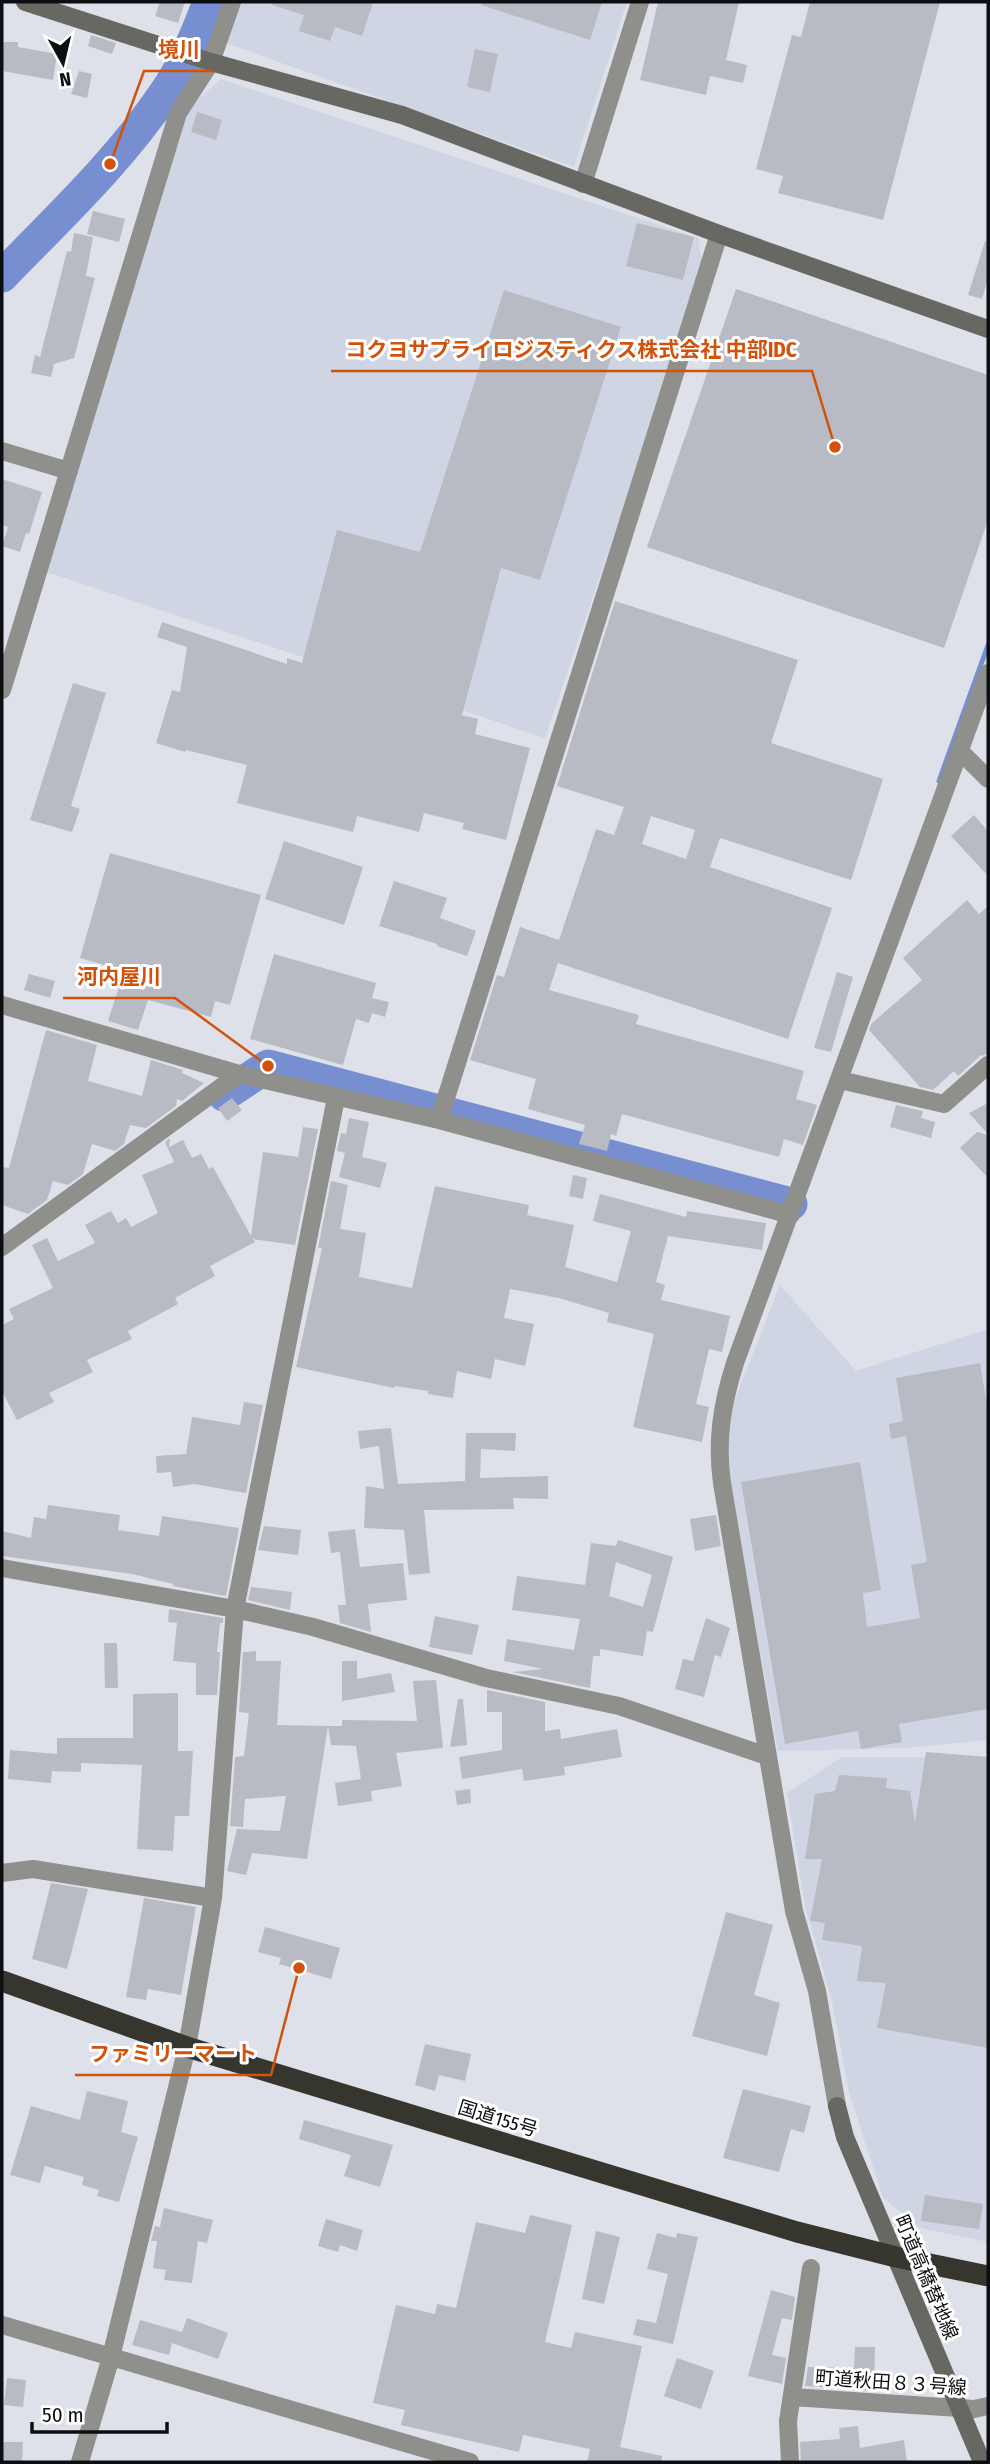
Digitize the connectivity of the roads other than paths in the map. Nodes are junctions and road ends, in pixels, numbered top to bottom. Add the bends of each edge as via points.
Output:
1 (24, 2) edge
2 (232, 2) edge
3 (640, 2) edge
4 (211, 62) junction
5 (583, 184) junction
6 (719, 234) junction
7 (988, 329) edge
8 (2, 451) edge
9 (69, 471) junction
10 (988, 673) edge
11 (2, 690) edge
12 (960, 751) junction
13 (988, 779) edge
14 (2, 1005) edge
15 (988, 1065) edge
16 (239, 1074) junction
17 (840, 1080) junction
18 (336, 1097) junction
19 (439, 1120) junction
20 (791, 1215) junction
21 (2, 1247) edge
22 (2, 1568) edge
23 (235, 1609) junction
24 (767, 1756) junction
25 (2, 1873) edge
26 (213, 1898) junction
27 (2, 1981) edge
28 (187, 2047) junction
29 (896, 2257) junction
30 (811, 2268) dead end
31 (988, 2276) edge
32 (2, 2325) edge
33 (111, 2357) junction
34 (792, 2396) junction
35 (988, 2406) edge
36 (958, 2408) junction
37 (80, 2462) edge
38 (470, 2462) edge
39 (790, 2462) edge
40 (982, 2462) edge

1 - 4 street
2 - 4 street
3 - 5 street
4 - 5 street via 402,115
4 - 9 street via 178,113
5 - 6 street
6 - 7 street
6 - 19 street
8 - 9 street
9 - 11 street
10 - 12 street
12 - 13 street
12 - 17 street
14 - 16 street
15 - 17 street via 944,1104
16 - 18 street
16 - 21 street
17 - 20 street
18 - 19 street
18 - 23 street
19 - 20 street
20 - 24 street via 727,1387 718,1442
22 - 23 street
23 - 24 street via 486,1678 619,1706
23 - 26 street
24 - 29 street, 町道高橋替地線 via 794,1911 817,1991 837,2106 845,2137
25 - 26 street via 33,1869
26 - 28 street
27 - 28 highway, 国道155号
28 - 29 highway, 国道155号 via 797,2232
28 - 33 street
29 - 31 highway, 国道155号
29 - 36 street, 町道高橋替地線
30 - 34 street
32 - 33 street
33 - 37 street
33 - 38 street
34 - 36 street, 町道秋田８３号線
34 - 39 street
35 - 36 street, 町道秋田８３号線
36 - 40 street, 町道高橋替地線

